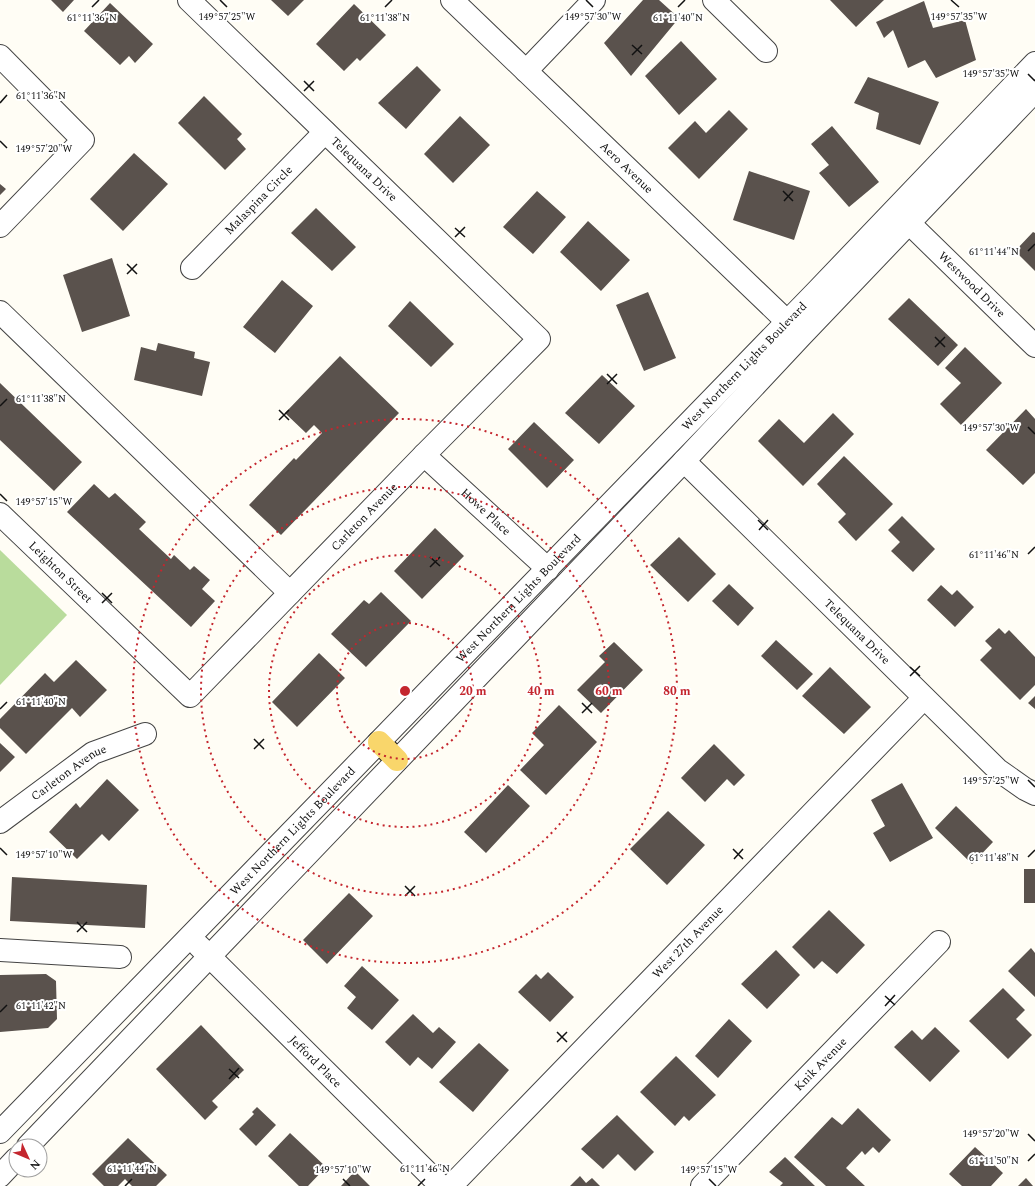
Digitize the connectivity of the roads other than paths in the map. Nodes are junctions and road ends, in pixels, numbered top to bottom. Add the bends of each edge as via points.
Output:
1 (189, 0) edge
2 (452, 0) edge
3 (594, 0) edge
4 (714, 0) edge
5 (766, 51) dead end
6 (0, 56) edge
7 (1035, 62) edge
8 (526, 71) junction
9 (1035, 91) edge
10 (325, 132) junction
11 (909, 223) junction
12 (0, 226) edge
13 (192, 268) dead end
14 (0, 312) edge
15 (794, 329) junction
16 (539, 339) joint
17 (1035, 346) edge
18 (424, 455) junction
19 (684, 461) junction
20 (0, 514) edge
21 (548, 569) junction
22 (290, 593) junction
23 (190, 696) joint
24 (924, 698) junction
25 (145, 734) dead end
26 (379, 742) junction
27 (397, 760) junction
28 (1035, 794) edge
29 (0, 822) edge
30 (190, 937) junction
31 (939, 942) dead end
32 (0, 950) edge
33 (210, 956) junction
34 (120, 957) dead end
35 (0, 1132) edge
36 (36, 1138) edge
37 (8, 1168) edge
38 (0, 1176) edge
39 (441, 1186) edge
40 (451, 1186) edge
41 (702, 1186) edge

1 - 10 street, Telequana Drive
2 - 8 street, Aero Avenue
3 - 8 street
4 - 5 street
6 - 12 street via 83,140
7 - 15 street, West Northern Lights Boulevard
8 - 15 street, Aero Avenue
9 - 11 street, West Northern Lights Boulevard
10 - 13 street, Malaspina Circle
10 - 16 street, Telequana Drive
11 - 15 street, West Northern Lights Boulevard
11 - 17 street, Westwood Drive
14 - 22 street
15 - 19 street, West Northern Lights Boulevard
15 - 21 street, West Northern Lights Boulevard
16 - 18 street, Carleton Avenue
18 - 21 street, Howe Place
18 - 22 street, Carleton Avenue
19 - 24 street, Telequana Drive
19 - 27 street, West Northern Lights Boulevard
20 - 23 street, Leighton Street
21 - 26 street, West Northern Lights Boulevard
22 - 23 street, Carleton Avenue
24 - 28 street, Telequana Drive via 998,770
24 - 40 street, West 27th Avenue
25 - 29 street, Carleton Avenue via 93,754
26 - 27 main road
26 - 30 street, West Northern Lights Boulevard
27 - 33 street, West Northern Lights Boulevard
30 - 33 street, Jefford Place
30 - 35 street, West Northern Lights Boulevard
31 - 41 street, Knik Avenue
32 - 34 street
33 - 36 street, West Northern Lights Boulevard
33 - 39 street, Jefford Place
37 - 38 street

